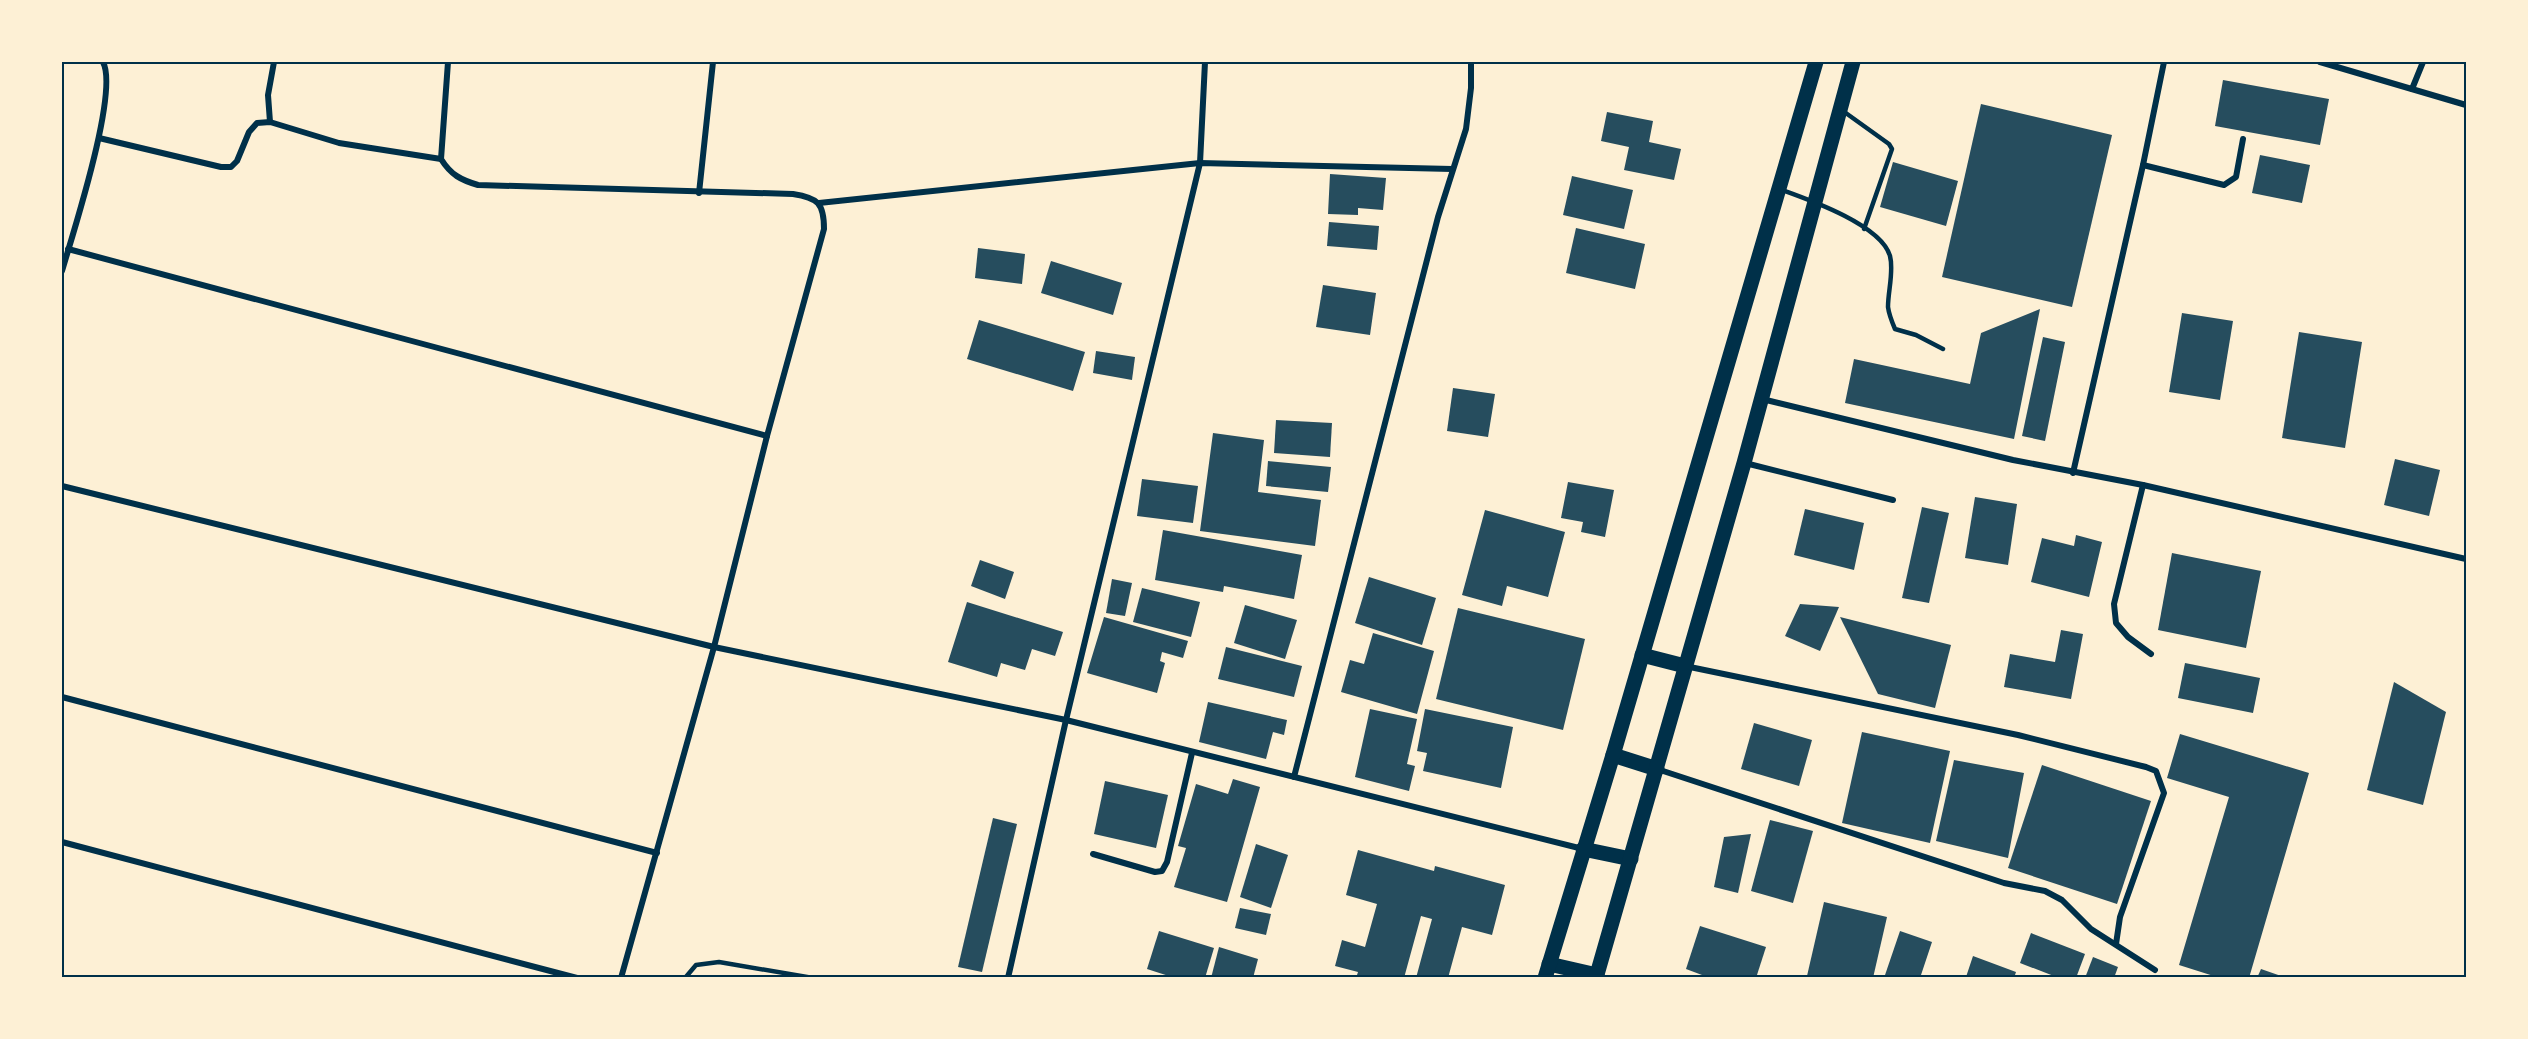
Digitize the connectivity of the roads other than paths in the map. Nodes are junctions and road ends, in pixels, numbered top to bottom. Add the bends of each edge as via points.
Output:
1 (104, 62) edge
2 (273, 62) edge
3 (448, 62) edge
4 (713, 62) edge
5 (1205, 62) edge
6 (1471, 62) edge
7 (1816, 62) edge
8 (1853, 62) edge
9 (2164, 62) edge
10 (2320, 62) edge
11 (2423, 62) edge
12 (2412, 89) junction
13 (2466, 105) edge
14 (1840, 109) junction
15 (270, 122) junction
16 (99, 138) junction
17 (2243, 139) dead end
18 (441, 159) junction
19 (1200, 163) junction
20 (2143, 165) junction
21 (1452, 169) junction
22 (1779, 190) junction
23 (699, 193) junction
24 (1815, 201) junction
25 (819, 203) junction
26 (1864, 229) junction
27 (68, 249) junction
28 (62, 271) edge
29 (1943, 349) dead end
30 (1762, 399) junction
31 (767, 436) junction
32 (1744, 463) junction
33 (2073, 473) junction
34 (2143, 485) junction
35 (62, 486) edge
36 (1893, 500) dead end
37 (2466, 559) edge
38 (714, 647) junction
39 (2151, 654) dead end
40 (1642, 655) junction
41 (1685, 666) junction
42 (62, 697) edge
43 (1065, 720) junction
44 (1192, 753) junction
45 (1613, 755) junction
46 (1657, 769) junction
47 (1294, 777) junction
48 (62, 842) edge
49 (1583, 849) junction
50 (657, 853) junction
51 (1093, 854) dead end
52 (1630, 859) junction
53 (2116, 944) junction
54 (2155, 970) dead end
55 (1547, 971) edge
56 (1600, 977) edge
57 (577, 978) edge
58 (621, 978) edge
59 (685, 978) edge
60 (813, 978) edge
61 (1008, 978) edge

1 - 16 street via 108,76
2 - 15 street via 268,95
3 - 18 street
4 - 23 street
5 - 19 street
6 - 21 street via 1466,129
7 - 22 main road
8 - 14 main road
9 - 20 street
10 - 12 street
11 - 12 street
12 - 13 street
14 - 24 main road
14 - 26 lane via 1892,149
15 - 16 street via 257,123 249,132 231,167
15 - 18 street via 339,143
16 - 27 street
17 - 20 street via 2236,177 2224,185
18 - 23 street via 449,172 478,185
19 - 21 street
19 - 25 street
19 - 43 street
20 - 33 street
21 - 47 street
22 - 24 lane
22 - 40 main road
23 - 25 street via 793,194 809,196
24 - 26 lane
24 - 30 main road
25 - 31 street via 824,229
26 - 29 lane via 1884,244 1890,258 1888,310 1895,329
27 - 28 street
27 - 31 street
30 - 32 main road
30 - 33 street
31 - 38 street
32 - 36 street
32 - 41 main road
33 - 34 street
34 - 37 street
34 - 39 street via 2114,604 2116,623
35 - 38 street
38 - 43 street
38 - 50 street
40 - 41 main road
40 - 45 main road
41 - 46 main road
41 - 53 street via 2018,735 2156,771 2164,793 2120,917
42 - 50 street
43 - 44 street
43 - 61 street
44 - 47 street
44 - 51 street via 1162,871
45 - 46 main road
45 - 49 main road
46 - 52 main road
46 - 53 street via 2004,884 2045,891
47 - 49 street
48 - 57 street
49 - 52 main road
49 - 55 main road
50 - 58 street
52 - 56 main road
53 - 54 street
55 - 56 main road
59 - 60 lane via 696,965 719,962

